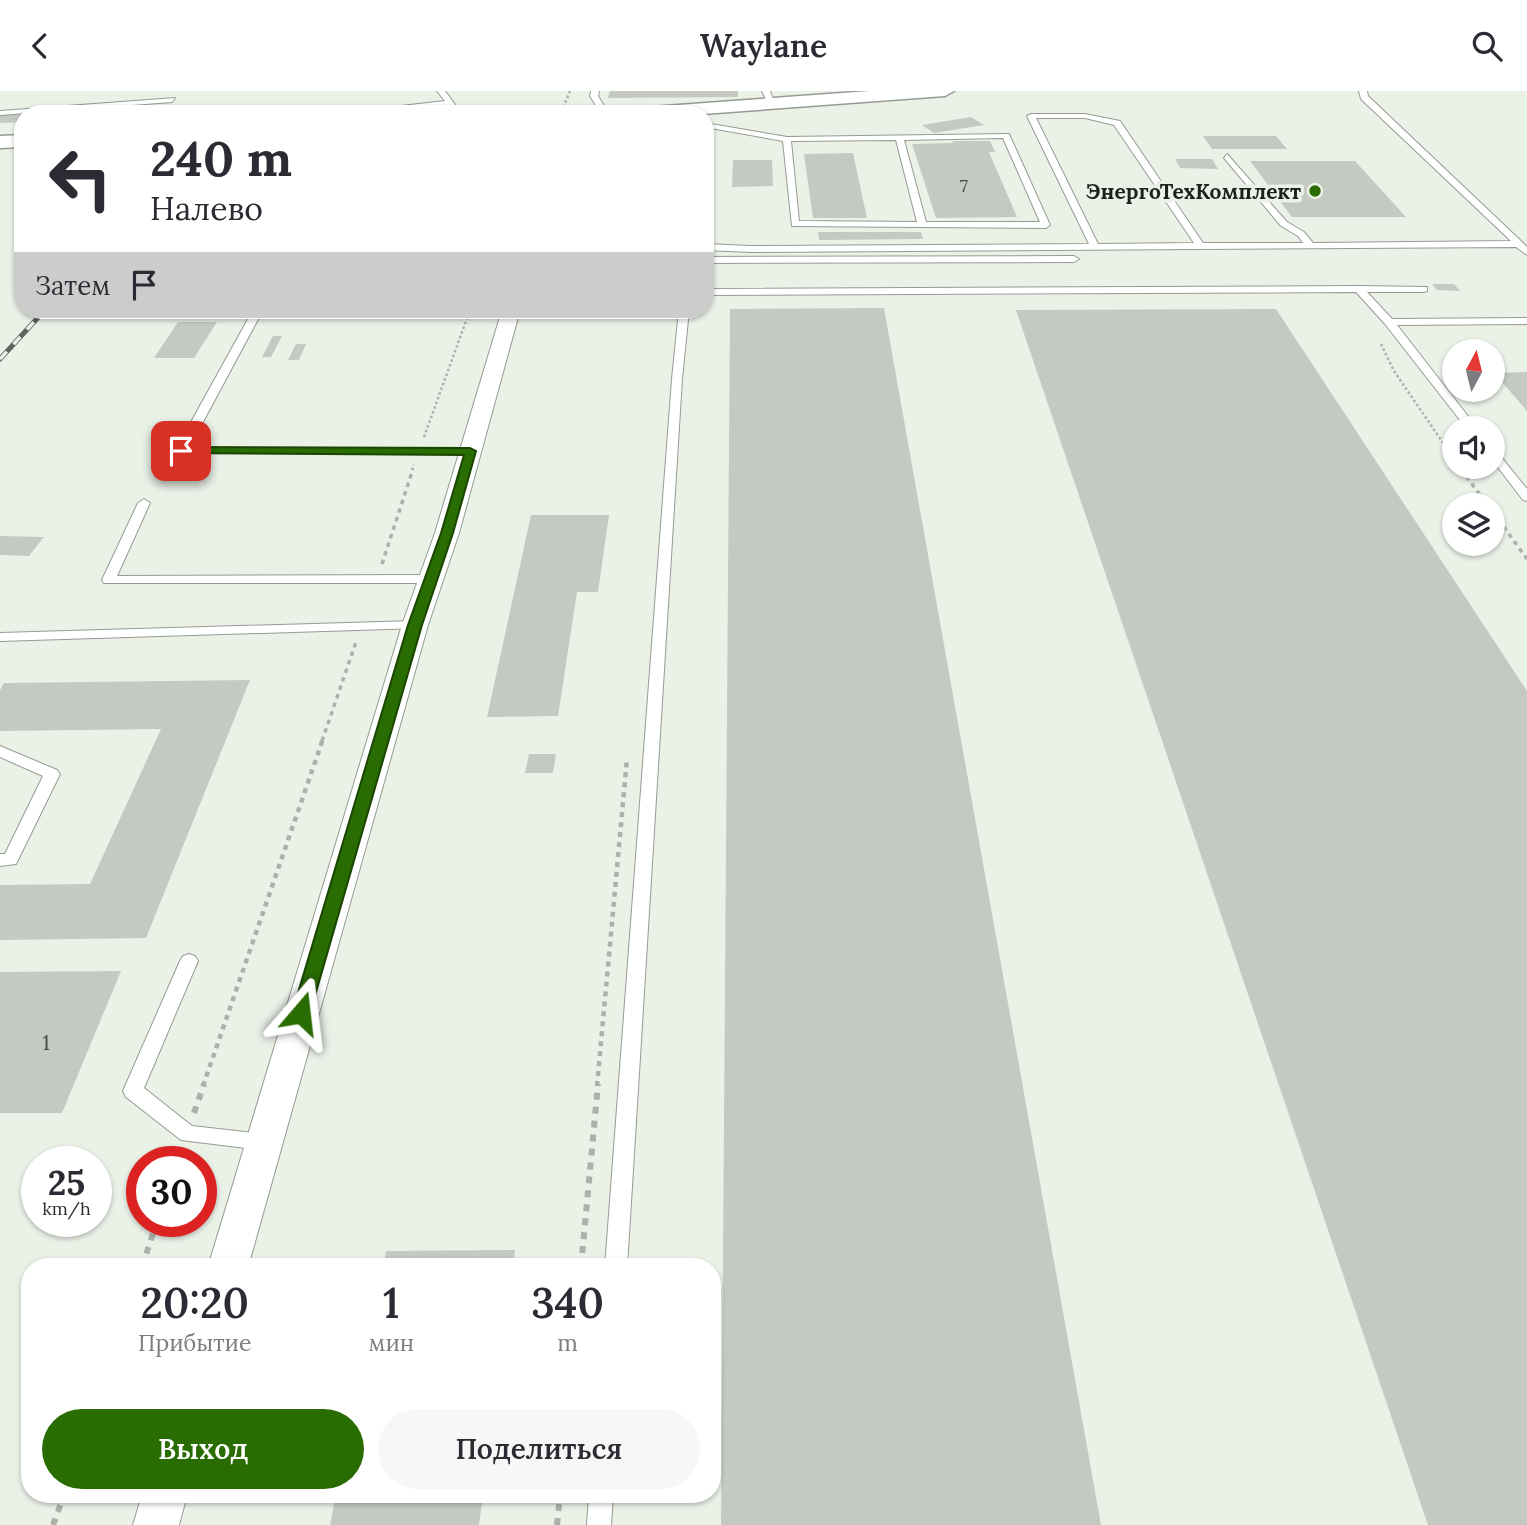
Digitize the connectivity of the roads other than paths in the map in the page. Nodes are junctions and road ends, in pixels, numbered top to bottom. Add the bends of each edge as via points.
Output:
1 (441, 91) edge
2 (945, 91) edge
3 (1363, 91) edge
4 (769, 97) edge
5 (172, 100) dead end
6 (449, 103) joint
7 (106, 105) edge
8 (428, 105) edge
9 (734, 106) junction
10 (714, 107) edge
11 (714, 118) edge
12 (714, 125) edge
13 (899, 138) junction
14 (787, 139) junction
15 (1227, 156) dead end
16 (922, 223) junction
17 (1519, 244) junction
18 (1200, 246) junction
19 (1311, 246) junction
20 (714, 247) edge
21 (1096, 247) junction
22 (936, 248) junction
23 (1527, 252) edge
24 (939, 259) junction
25 (1074, 259) dead end
26 (714, 260) edge
27 (1359, 289) junction
28 (1424, 289) dead end
29 (714, 292) edge
30 (252, 319) edge
31 (508, 319) edge
32 (683, 319) edge
33 (1527, 321) edge
34 (1389, 322) junction
35 (1463, 416) edge
36 (470, 451) junction
37 (1505, 469) edge
38 (1527, 497) edge
39 (144, 503) dead end
40 (431, 579) junction
41 (415, 625) junction
42 (0, 636) edge
43 (0, 751) edge
44 (0, 860) edge
45 (189, 961) dead end
46 (263, 1142) junction
47 (231, 1258) edge
48 (618, 1258) edge
49 (163, 1503) edge
50 (600, 1503) edge
51 (156, 1525) edge
52 (599, 1525) edge

1 - 6 lane
2 - 4 street
3 - 17 lane via 1364,97
4 - 9 street
5 - 7 lane
6 - 8 lane
9 - 10 street
9 - 11 lane
12 - 14 lane
13 - 14 lane
13 - 16 lane
13 - 16 lane via 1006,136 1046,225
14 - 16 lane via 795,224
15 - 19 lane via 1284,223
17 - 19 lane
17 - 23 lane
18 - 19 lane
18 - 21 lane
18 - 21 lane via 1117,123 1085,116 1031,116
20 - 22 lane
21 - 22 lane
22 - 24 lane
24 - 25 lane
24 - 26 lane
27 - 28 lane
27 - 29 lane
27 - 34 lane
30 - 36 lane via 181,451
31 - 36 street
32 - 48 lane
33 - 34 lane
34 - 35 lane
36 - 40 street
37 - 38 lane
39 - 40 lane via 109,580
40 - 41 street
41 - 42 lane
41 - 46 street
43 - 44 lane via 52,774 10,860
45 - 46 lane via 133,1091 188,1133
46 - 47 street
49 - 51 street
50 - 52 lane

